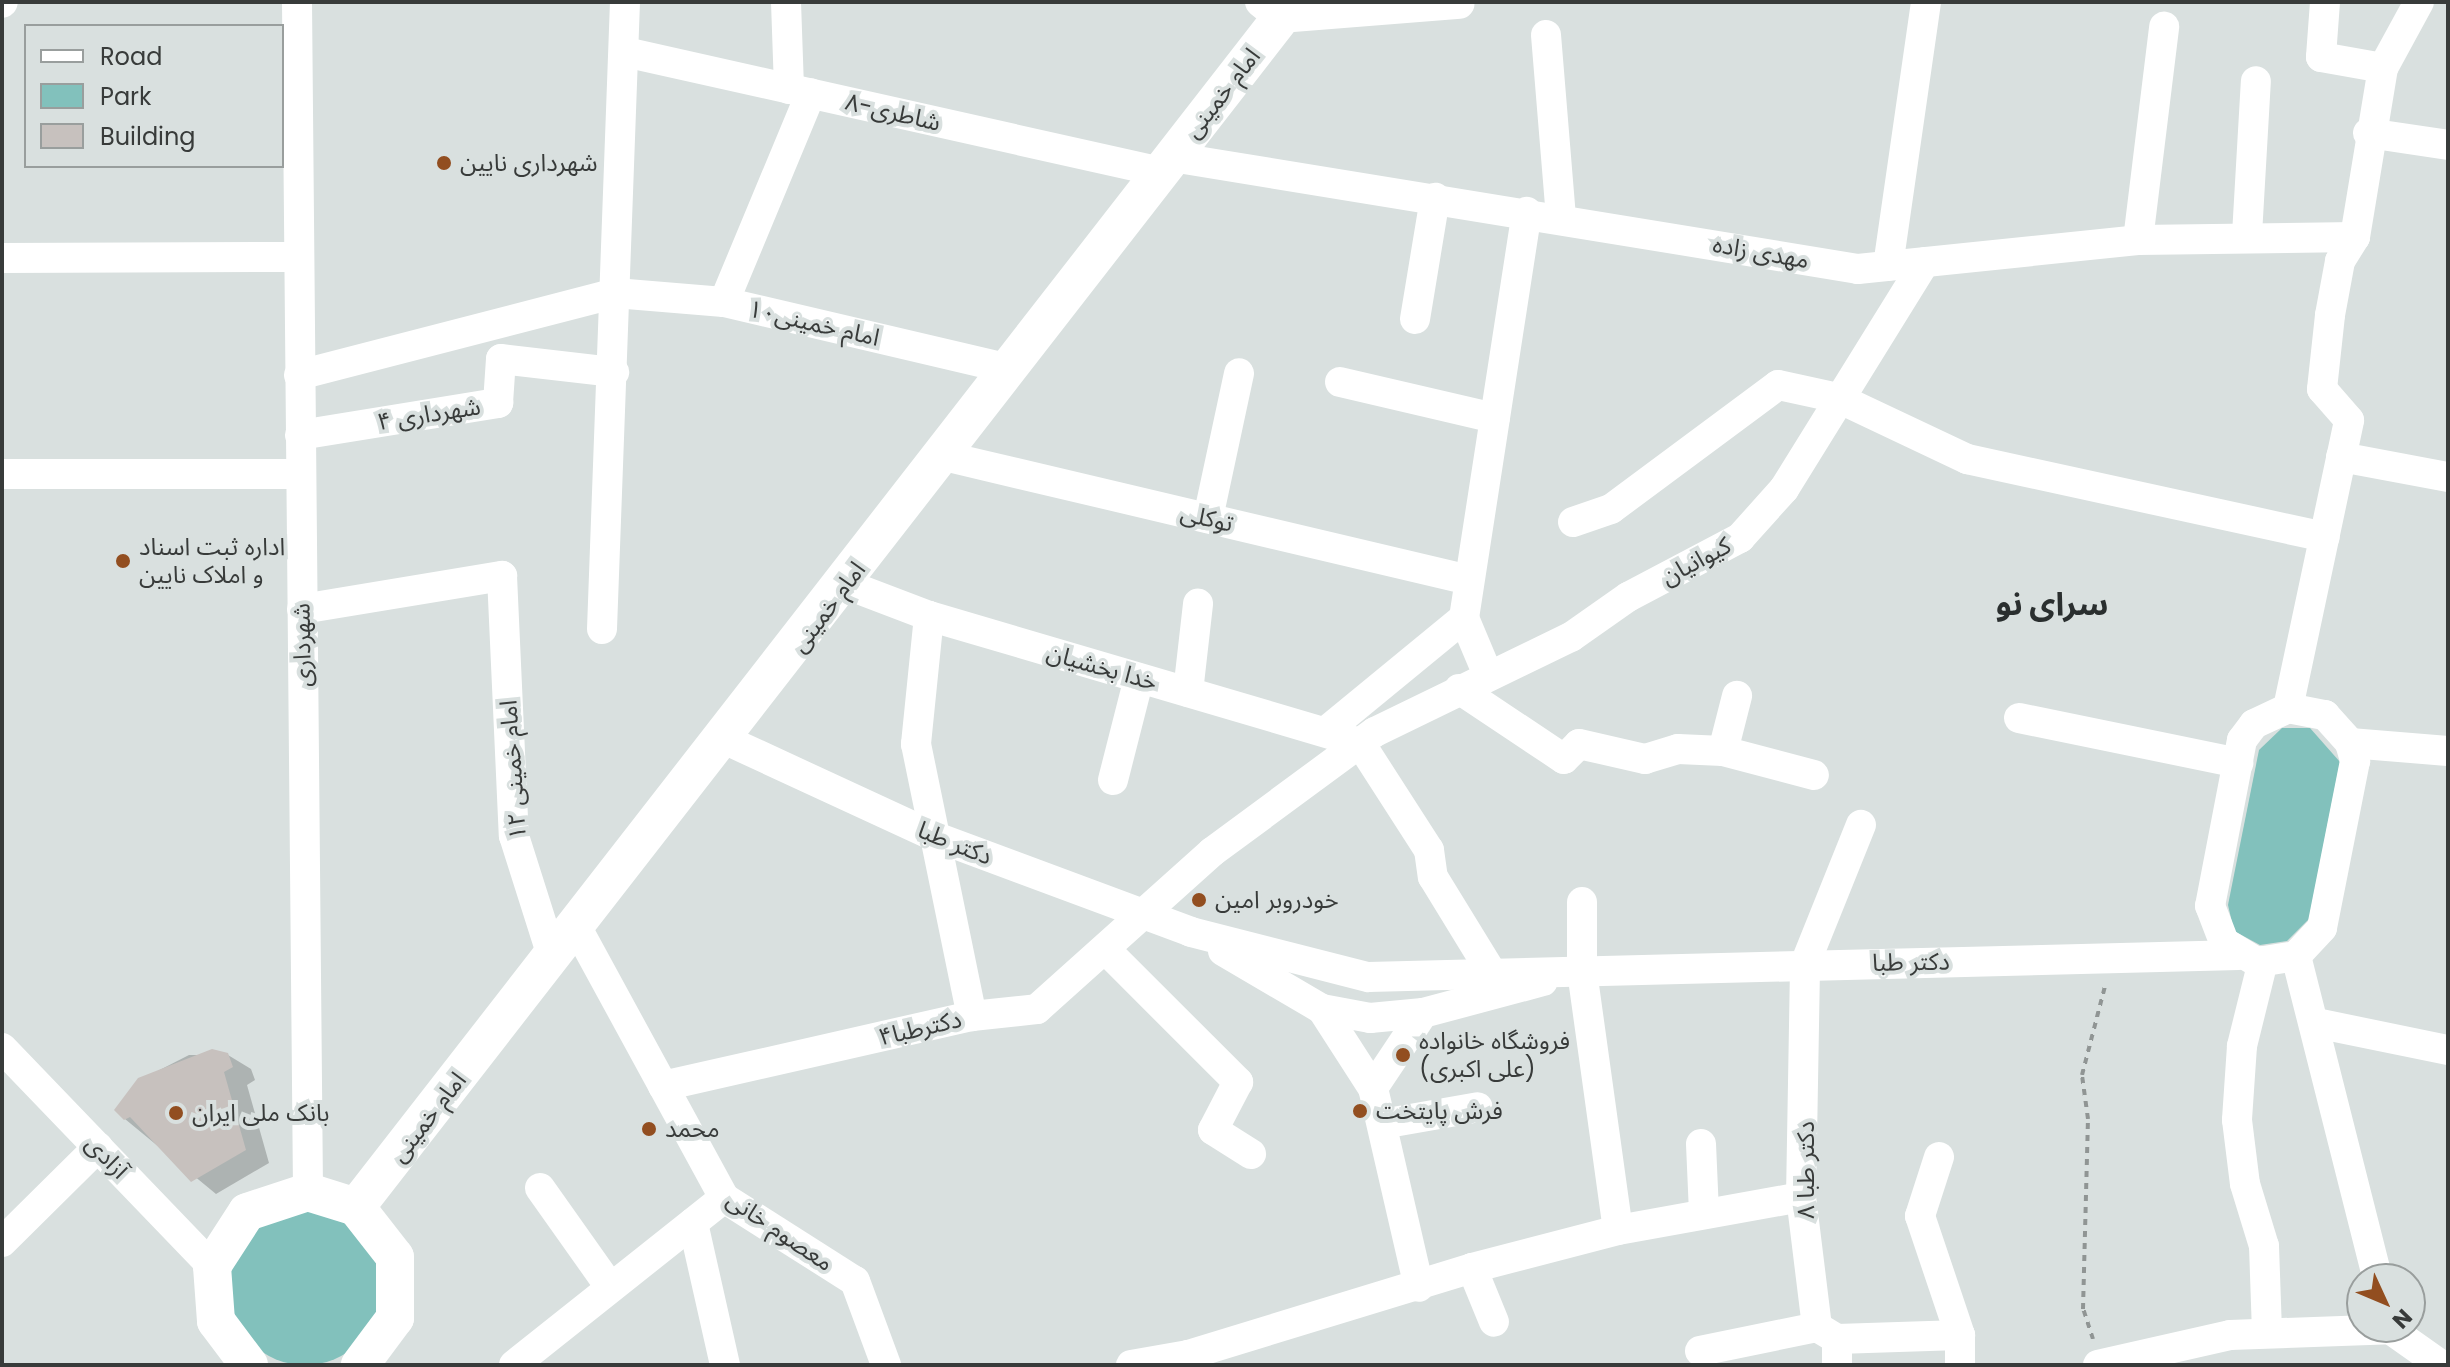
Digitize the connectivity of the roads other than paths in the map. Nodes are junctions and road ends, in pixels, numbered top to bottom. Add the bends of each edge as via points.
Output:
1 (297, 2) edge
2 (625, 2) edge
3 (786, 2) edge
4 (1926, 2) edge
5 (2325, 2) edge
6 (2419, 2) edge
7 (1459, 4) dead end
8 (1277, 7) edge
9 (2164, 27) dead end
10 (1546, 35) dead end
11 (625, 52) junction
12 (2383, 68) junction
13 (2256, 81) dead end
14 (800, 91) junction
15 (2368, 133) junction
16 (2447, 143) edge
17 (1167, 165) junction
18 (1435, 198) junction
19 (1527, 212) junction
20 (1561, 217) junction
21 (2247, 235) junction
22 (2355, 237) junction
23 (2138, 240) junction
24 (298, 257) junction
25 (2, 258) edge
26 (1925, 262) junction
27 (1888, 266) junction
28 (615, 293) junction
29 (724, 302) junction
30 (1415, 319) dead end
31 (1010, 369) junction
32 (614, 372) junction
33 (1239, 373) dead end
34 (299, 375) junction
35 (1340, 382) dead end
36 (1838, 398) junction
37 (1495, 418) junction
38 (300, 435) junction
39 (944, 456) junction
40 (2341, 457) junction
41 (2, 474) edge
42 (301, 474) junction
43 (2448, 477) edge
44 (1208, 518) junction
45 (1573, 522) dead end
46 (2325, 537) junction
47 (1469, 580) junction
48 (845, 584) junction
49 (1198, 604) dead end
50 (302, 609) junction
51 (929, 616) junction
52 (1464, 618) junction
53 (602, 629) dead end
54 (1488, 675) junction
55 (1139, 678) junction
56 (1459, 689) junction
57 (1188, 692) junction
58 (1737, 696) dead end
59 (2288, 708) junction
60 (2019, 718) dead end
61 (1325, 732) junction
62 (726, 740) junction
63 (1360, 743) junction
64 (2350, 743) junction
65 (1723, 751) junction
66 (2448, 751) edge
67 (2238, 763) junction
68 (1814, 775) dead end
69 (1113, 780) dead end
70 (1861, 825) dead end
71 (936, 837) junction
72 (1582, 902) dead end
73 (1146, 915) junction
74 (577, 928) junction
75 (1191, 932) junction
76 (1106, 950) junction
77 (2296, 956) junction
78 (2251, 958) junction
79 (553, 959) junction
80 (1805, 964) junction
81 (1490, 970) junction
82 (1582, 971) junction
83 (1368, 977) junction
84 (1322, 1009) junction
85 (1423, 1013) junction
86 (972, 1016) junction
87 (1370, 1018) junction
88 (2316, 1023) junction
89 (2, 1048) edge
90 (2448, 1050) edge
91 (663, 1086) junction
92 (1373, 1088) junction
93 (1478, 1107) dead end
94 (1382, 1124) junction
95 (1701, 1144) dead end
96 (98, 1147) junction
97 (1251, 1154) dead end
98 (1939, 1157) dead end
99 (540, 1188) dead end
100 (308, 1192) junction
101 (1801, 1197) junction
102 (724, 1198) junction
103 (356, 1207) junction
104 (1704, 1214) junction
105 (693, 1223) junction
106 (1618, 1230) junction
107 (2, 1242) edge
108 (2374, 1263) edge
109 (212, 1266) junction
110 (1472, 1268) junction
111 (610, 1287) junction
112 (1419, 1287) junction
113 (1494, 1322) dead end
114 (2346, 1330) edge
115 (2267, 1333) junction
116 (2395, 1343) edge
117 (2411, 1343) edge
118 (1830, 1344) edge
119 (1960, 1350) edge
120 (1700, 1351) dead end
121 (376, 1358) edge
122 (231, 1359) edge
123 (1188, 1360) edge
124 (2099, 1364) edge
125 (514, 1365) edge
126 (725, 1365) edge
127 (886, 1365) edge
128 (1131, 1365) edge
129 (2403, 1365) edge
130 (2441, 1365) edge

1 - 24 street, شهرداری
2 - 11 street
3 - 14 street
4 - 27 street
5 - 12 street via 2321,57
6 - 12 street
7 - 8 street
8 - 17 main road, امام خمینی
9 - 23 street
10 - 20 street
11 - 14 street, ۸-شاطری
11 - 28 street
12 - 15 street
13 - 21 street
14 - 17 street, ۸-شاطری
14 - 29 street
15 - 16 street
15 - 22 street
17 - 18 street, مهدی زاده
17 - 31 main road, امام خمینی
18 - 19 street, مهدی زاده
18 - 30 street
19 - 20 street, مهدی زاده
19 - 37 street
20 - 27 street, مهدی زاده via 1858,269
21 - 22 street, مهدی زاده
21 - 23 street, مهدی زاده
22 - 40 street via 2340,261 2322,389 2349,420
23 - 26 street, مهدی زاده
24 - 25 street
24 - 34 street, شهرداری
26 - 27 street, مهدی زاده
26 - 36 street, کیوانیان
28 - 29 street, امام خمینی۱۰
28 - 32 street
28 - 34 street, امام خمینی۱۰
29 - 31 street, امام خمینی۱۰
31 - 39 main road, امام خمینی
32 - 38 street, شهرداری ۴ via 501,359 498,403
32 - 53 street
33 - 44 street
34 - 38 street, شهرداری
35 - 37 street
36 - 45 street via 1778,385 1611,509
36 - 46 street via 1967,459
36 - 54 street, کیوانیان via 1784,489 1740,538 1628,597 1571,637
37 - 47 street
38 - 42 street, شهرداری
39 - 44 street, توکلی
39 - 48 main road, امام خمینی
40 - 43 street
40 - 46 street
41 - 42 street
42 - 50 street, شهرداری
44 - 47 street, توکلی
46 - 59 street
47 - 52 street
48 - 51 street, خدا بخشیان
48 - 62 main road, امام خمینی
49 - 57 street
50 - 79 street, امام خمینی ۱۲ via 502,576 514,836
50 - 100 street, شهرداری
51 - 55 street, خدا بخشیان
51 - 71 street via 916,744
52 - 54 street
52 - 61 street
54 - 56 street, کیوانیان
55 - 57 street, خدا بخشیان
55 - 69 street
56 - 63 street, کیوانیان
56 - 65 street via 1564,759 1579,744 1645,759 1678,749
57 - 61 street, خدا بخشیان
58 - 65 street
59 - 64 street via 2325,715
59 - 67 street via 2254,724
60 - 67 street
61 - 63 street, خدا بخشیان
62 - 71 street, دکتر طبا
62 - 74 main road, امام خمینی
63 - 73 street, کیوانیان via 1212,852
63 - 81 street via 1429,850 1433,877
64 - 66 street
64 - 77 street via 2355,761 2322,928
65 - 68 street
67 - 78 street via 2210,906 2214,925
70 - 80 street
71 - 73 street, دکتر طبا
71 - 86 street
72 - 82 street
73 - 75 street, دکتر طبا
73 - 76 street, دکترطبا۴
74 - 79 main road, امام خمینی
74 - 91 street, معصوم خانی
75 - 83 street, دکتر طبا
75 - 84 street, دکتر طبا
76 - 86 street, دکترطبا۴ via 1037,1009
76 - 97 street via 1238,1082 1213,1130
77 - 78 street, دکتر طبا
77 - 88 street
78 - 80 street, دکتر طبا
78 - 115 street via 2237,1120 2245,1184 2264,1246
79 - 103 main road, امام خمینی
80 - 82 street, دکتر طبا
80 - 101 street, دکتر طبا ۸
81 - 82 street, دکتر طبا
81 - 83 street, دکتر طبا
82 - 85 street, دکتر طبا
82 - 106 street
83 - 87 street
84 - 87 street, دکتر طبا
84 - 92 street
85 - 87 street, دکتر طبا
85 - 92 street
86 - 91 street, دکترطبا۴
88 - 90 street
88 - 108 street
89 - 96 street, آزادی
91 - 102 street, معصوم خانی
92 - 94 street
93 - 94 street
94 - 112 street
95 - 104 street
96 - 107 street
96 - 109 street, آزادی
98 - 119 street via 1920,1216
99 - 111 street
100 - 103 main road
100 - 109 main road via 276,1197 247,1212 225,1236
101 - 104 street
101 - 118 street, دکتر طبا ۸
102 - 105 street
102 - 127 street, معصوم خانی via 855,1281
103 - 121 main road via 395,1257 400,1289
104 - 106 street
105 - 111 street
105 - 126 street
106 - 110 street
109 - 122 main road via 213,1307
110 - 112 street
110 - 113 street
111 - 125 street
112 - 123 street
114 - 115 street
115 - 124 street
116 - 129 street
117 - 130 street
118 - 119 street
118 - 120 street
123 - 128 street

